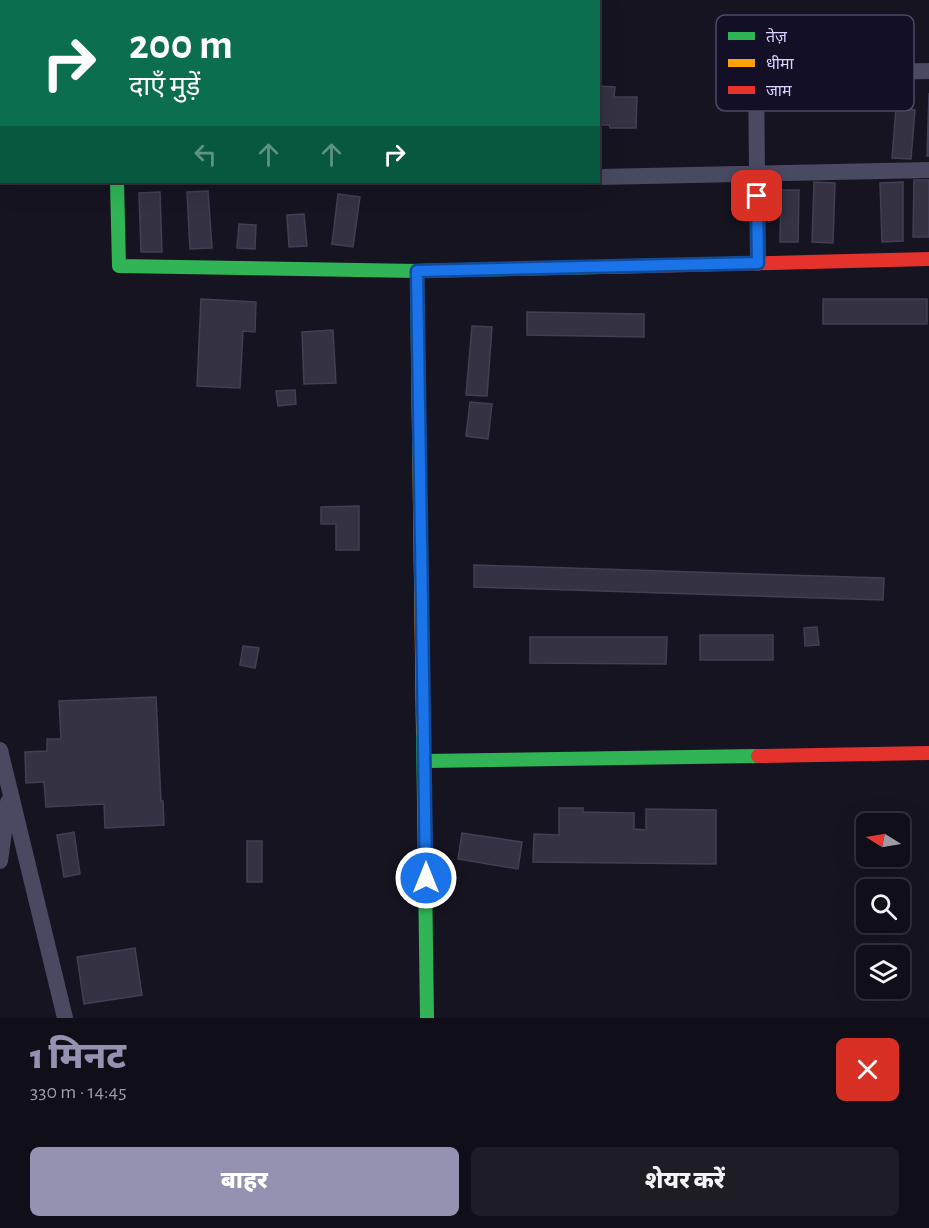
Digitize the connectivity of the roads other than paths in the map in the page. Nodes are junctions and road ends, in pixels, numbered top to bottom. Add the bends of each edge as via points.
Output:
1 (914, 71) edge
2 (929, 71) edge
3 (756, 111) edge
4 (929, 170) edge
5 (757, 174) junction
6 (600, 177) edge
7 (117, 183) edge
8 (929, 259) edge
9 (758, 263) junction
10 (417, 271) junction
11 (0, 750) edge
12 (929, 753) edge
13 (425, 760) junction
14 (9, 793) junction
15 (0, 861) edge
16 (65, 1018) edge
17 (427, 1018) edge

1 - 2 street
3 - 5 street
4 - 5 street
5 - 6 street
5 - 9 street
7 - 10 street via 119,266
8 - 9 street
9 - 10 street
10 - 13 street
11 - 14 street
12 - 13 street
13 - 17 street
14 - 15 street
14 - 16 street

